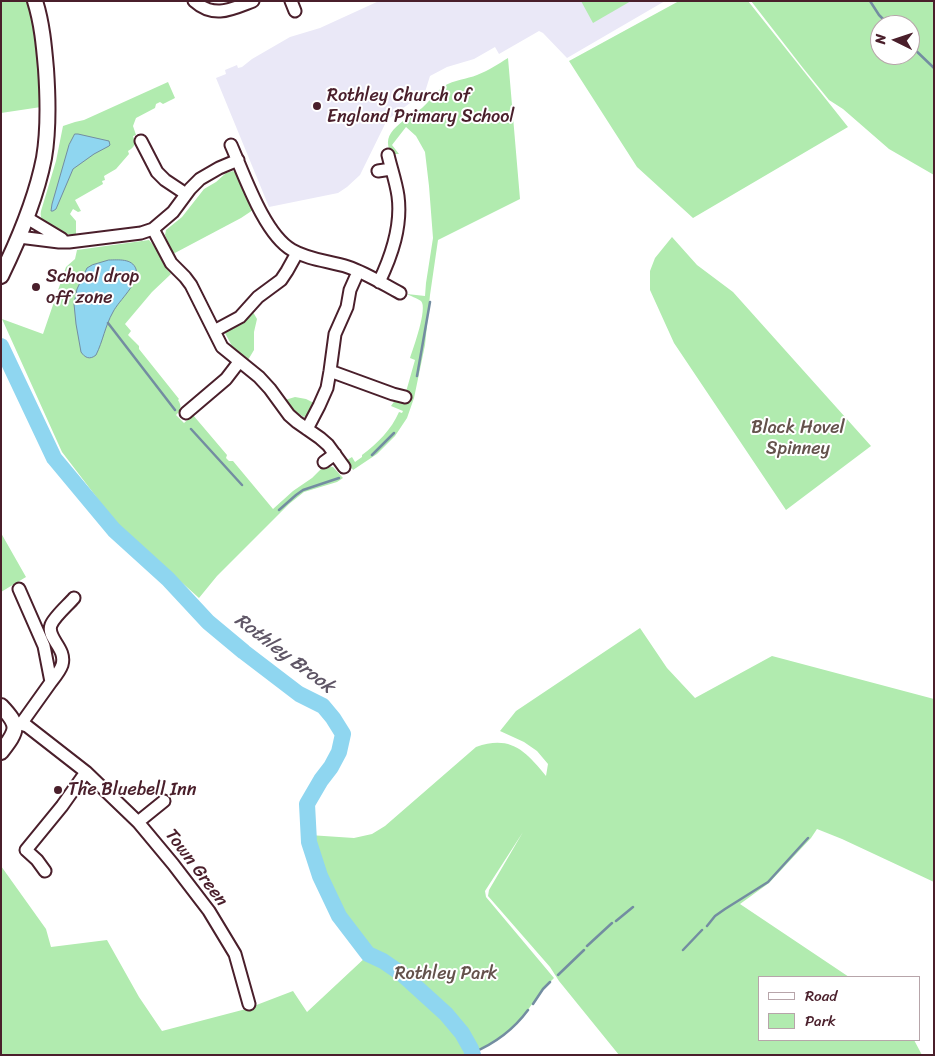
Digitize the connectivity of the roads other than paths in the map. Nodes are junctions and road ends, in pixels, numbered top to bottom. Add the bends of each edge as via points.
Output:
1 (35, 1) edge
2 (194, 1) edge
3 (253, 1) edge
4 (231, 145) dead end
5 (141, 148) dead end
6 (388, 155) dead end
7 (238, 160) junction
8 (391, 169) junction
9 (378, 172) dead end
10 (186, 194) junction
11 (27, 218) junction
12 (153, 229) junction
13 (19, 237) junction
14 (66, 242) junction
15 (297, 252) junction
16 (358, 272) junction
17 (1, 276) edge
18 (379, 282) junction
19 (400, 293) dead end
20 (214, 331) junction
21 (239, 362) junction
22 (330, 371) junction
23 (405, 396) dead end
24 (187, 407) dead end
25 (306, 429) junction
26 (335, 454) junction
27 (324, 462) dead end
28 (344, 467) dead end
29 (19, 589) dead end
30 (69, 600) dead end
31 (51, 682) junction
32 (1, 706) edge
33 (18, 724) junction
34 (1, 752) edge
35 (86, 772) junction
36 (164, 801) dead end
37 (138, 822) junction
38 (45, 871) dead end
39 (249, 1004) dead end

1 - 11 street via 45,59 47,133 41,172
2 - 3 street via 207,9 221,12
4 - 7 street
5 - 10 street via 159,175
6 - 8 street
7 - 10 street via 206,175
7 - 15 street via 273,232
8 - 9 street
8 - 18 street via 398,197 398,219 395,244
10 - 12 street via 173,212
11 - 13 street
11 - 14 street
12 - 14 street
12 - 20 street via 170,263 191,285
13 - 14 street
13 - 17 street
15 - 16 street
15 - 20 street via 281,280 240,317
16 - 18 street
16 - 22 street via 335,334
18 - 19 street
20 - 21 street via 222,347
21 - 24 street via 226,379
21 - 25 street via 259,377 285,410
22 - 23 street via 391,398
22 - 25 street via 324,397
25 - 26 street
26 - 27 street
26 - 28 street
29 - 31 street via 44,646
30 - 31 street via 50,625 51,635 63,658 62,666
31 - 33 street
32 - 33 street
33 - 34 street
33 - 35 street, Town Green via 27,726
35 - 37 street, Town Green
35 - 38 street via 26,850
36 - 37 street
37 - 39 street, Town Green via 209,911 235,954

